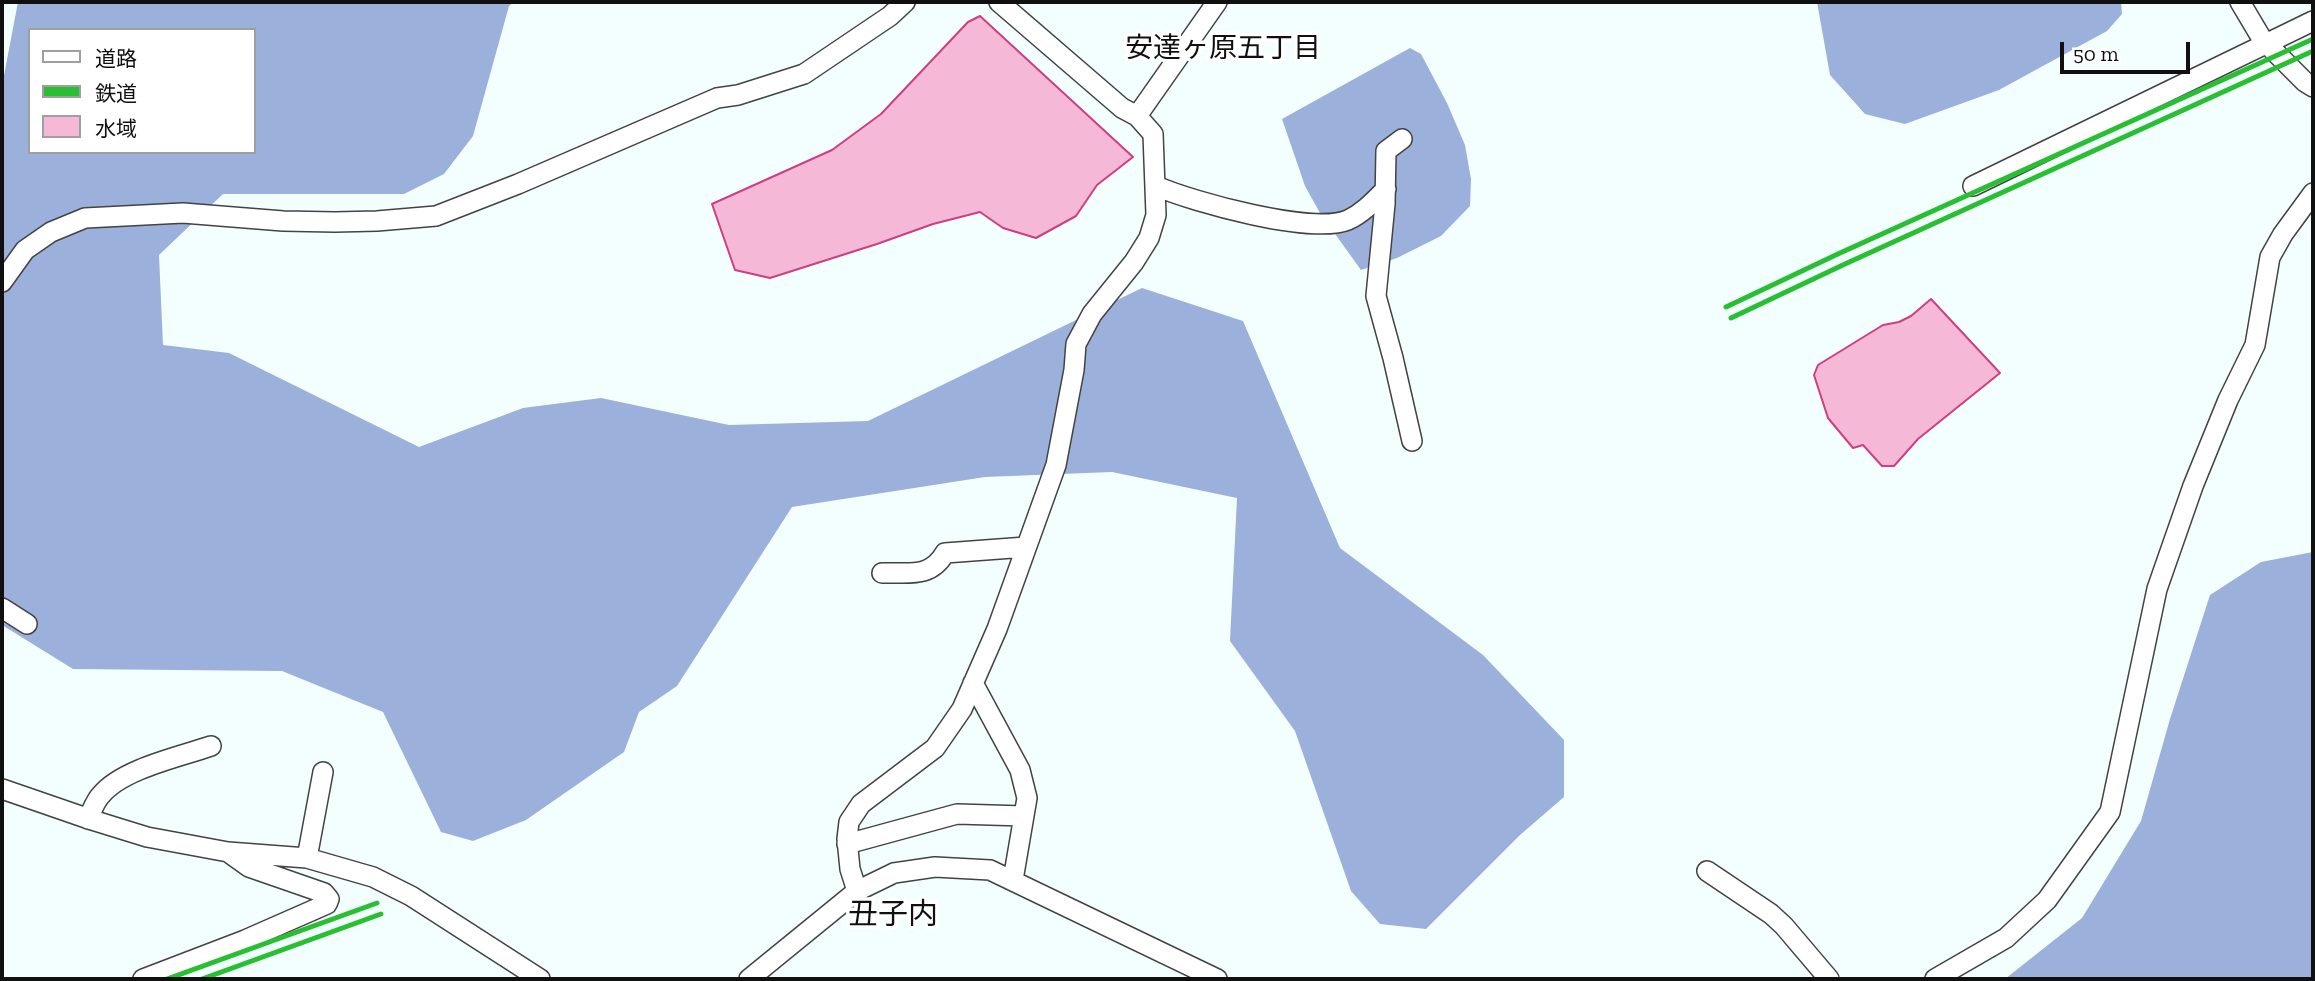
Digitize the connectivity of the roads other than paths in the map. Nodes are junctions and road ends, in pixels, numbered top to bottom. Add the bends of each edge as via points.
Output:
1 (905, 2) edge
2 (999, 2) edge
3 (1217, 2) edge
4 (2240, 2) edge
5 (2313, 21) edge
6 (2267, 44) junction
7 (2313, 87) edge
8 (1137, 116) junction
9 (1402, 139) dead end
10 (1156, 186) junction
11 (1973, 186) dead end
12 (1386, 190) junction
13 (2313, 193) edge
14 (2, 282) edge
15 (1412, 441) dead end
16 (1026, 547) junction
17 (882, 573) dead end
18 (2, 608) edge
19 (27, 624) dead end
20 (973, 683) junction
21 (211, 746) dead end
22 (323, 772) dead end
23 (2, 789) edge
24 (1024, 816) junction
25 (88, 819) junction
26 (847, 844) junction
27 (228, 852) junction
28 (307, 858) junction
29 (1707, 871) dead end
30 (1013, 880) junction
31 (857, 891) junction
32 (143, 979) edge
33 (540, 979) edge
34 (749, 979) edge
35 (1217, 979) edge
36 (1829, 979) edge
37 (1935, 979) edge

1 - 14 street via 804,74 718,98 436,216 377,221 183,213 85,218 51,232 25,250
2 - 8 street
3 - 8 street
4 - 6 street
5 - 6 street
6 - 7 street
6 - 11 street
8 - 10 street via 1153,134
9 - 12 street via 1386,151
10 - 12 street via 1212,205 1317,225 1346,221
10 - 16 street via 1156,215 1149,238 1092,314 1076,344 1056,466
12 - 15 street via 1376,296
13 - 37 street via 2270,257 2255,345 2198,474 2157,589 2110,812 2047,900 2006,938
16 - 17 street via 945,553 928,572
16 - 20 street
18 - 19 street
20 - 24 street via 1020,770 1027,798
20 - 26 street via 962,709 935,748 861,804 849,822
21 - 25 street via 114,782
22 - 28 street
23 - 25 street
24 - 26 street via 957,814
24 - 30 street
25 - 27 street via 148,837
26 - 31 street
27 - 28 street
27 - 32 street via 249,867 324,893 327,904
28 - 33 street via 373,877 411,896
29 - 36 street via 1771,914
30 - 31 street via 990,870 935,867 894,873
30 - 35 street
31 - 34 street

